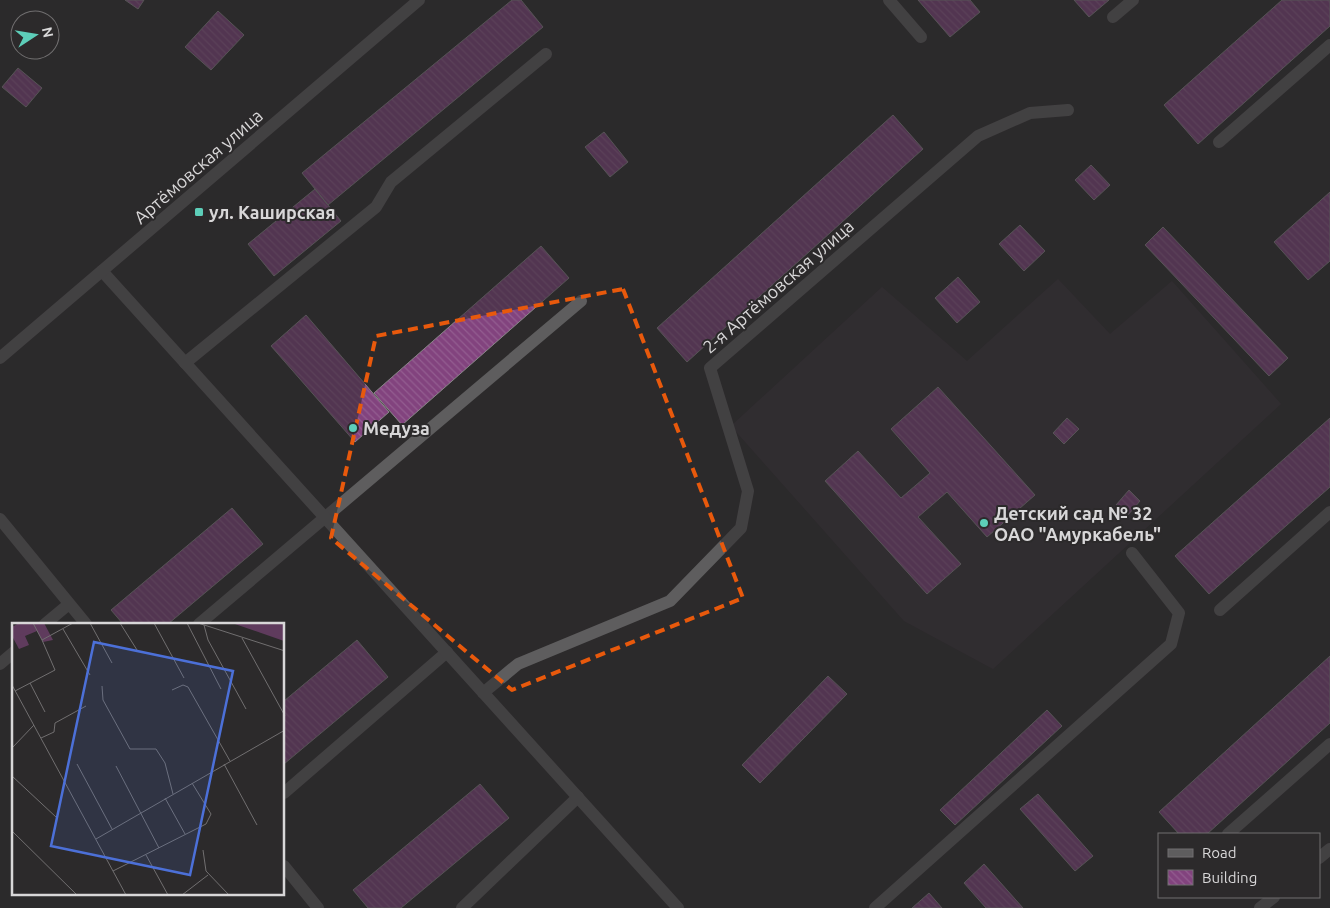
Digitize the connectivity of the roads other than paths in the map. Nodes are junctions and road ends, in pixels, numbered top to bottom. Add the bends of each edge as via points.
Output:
1 (419, 0) edge
2 (889, 0) edge
3 (1133, 0) edge
4 (1114, 18) dead end
5 (921, 37) dead end
6 (1330, 45) edge
7 (546, 54) dead end
8 (1068, 110) dead end
9 (1218, 142) dead end
10 (102, 271) junction
11 (581, 301) dead end
12 (0, 358) edge
13 (185, 363) junction
14 (1330, 512) edge
15 (326, 518) junction
16 (0, 519) edge
17 (1132, 553) dead end
18 (69, 604) junction
19 (1220, 610) dead end
20 (47, 623) edge
21 (85, 623) edge
22 (200, 623) edge
23 (447, 652) junction
24 (12, 654) edge
25 (0, 664) edge
26 (484, 693) junction
27 (1330, 744) edge
28 (285, 793) edge
29 (578, 797) junction
30 (1229, 833) edge
31 (1330, 849) edge
32 (1320, 857) edge
33 (285, 867) edge
34 (1273, 898) edge
35 (318, 908) edge
36 (462, 908) edge
37 (678, 908) edge
38 (875, 908) edge
39 (1260, 908) edge

1 - 10 street, Артёмовская улица
2 - 5 street
3 - 4 street
6 - 9 street
7 - 13 street via 391,182 376,207
8 - 26 street, 2-я Артёмовская улица via 1030,114 978,136 710,368 748,491 741,528 670,601 518,664
10 - 12 street, Артёмовская улица
10 - 13 street
11 - 15 street
13 - 15 street
14 - 19 street
15 - 22 street
15 - 23 street
16 - 18 street
17 - 38 street via 1179,613 1171,644
18 - 20 street
18 - 21 street
23 - 26 street
23 - 28 street
24 - 25 street
26 - 29 street
27 - 30 street
29 - 36 street
29 - 37 street
31 - 32 street
33 - 35 street
34 - 39 street

